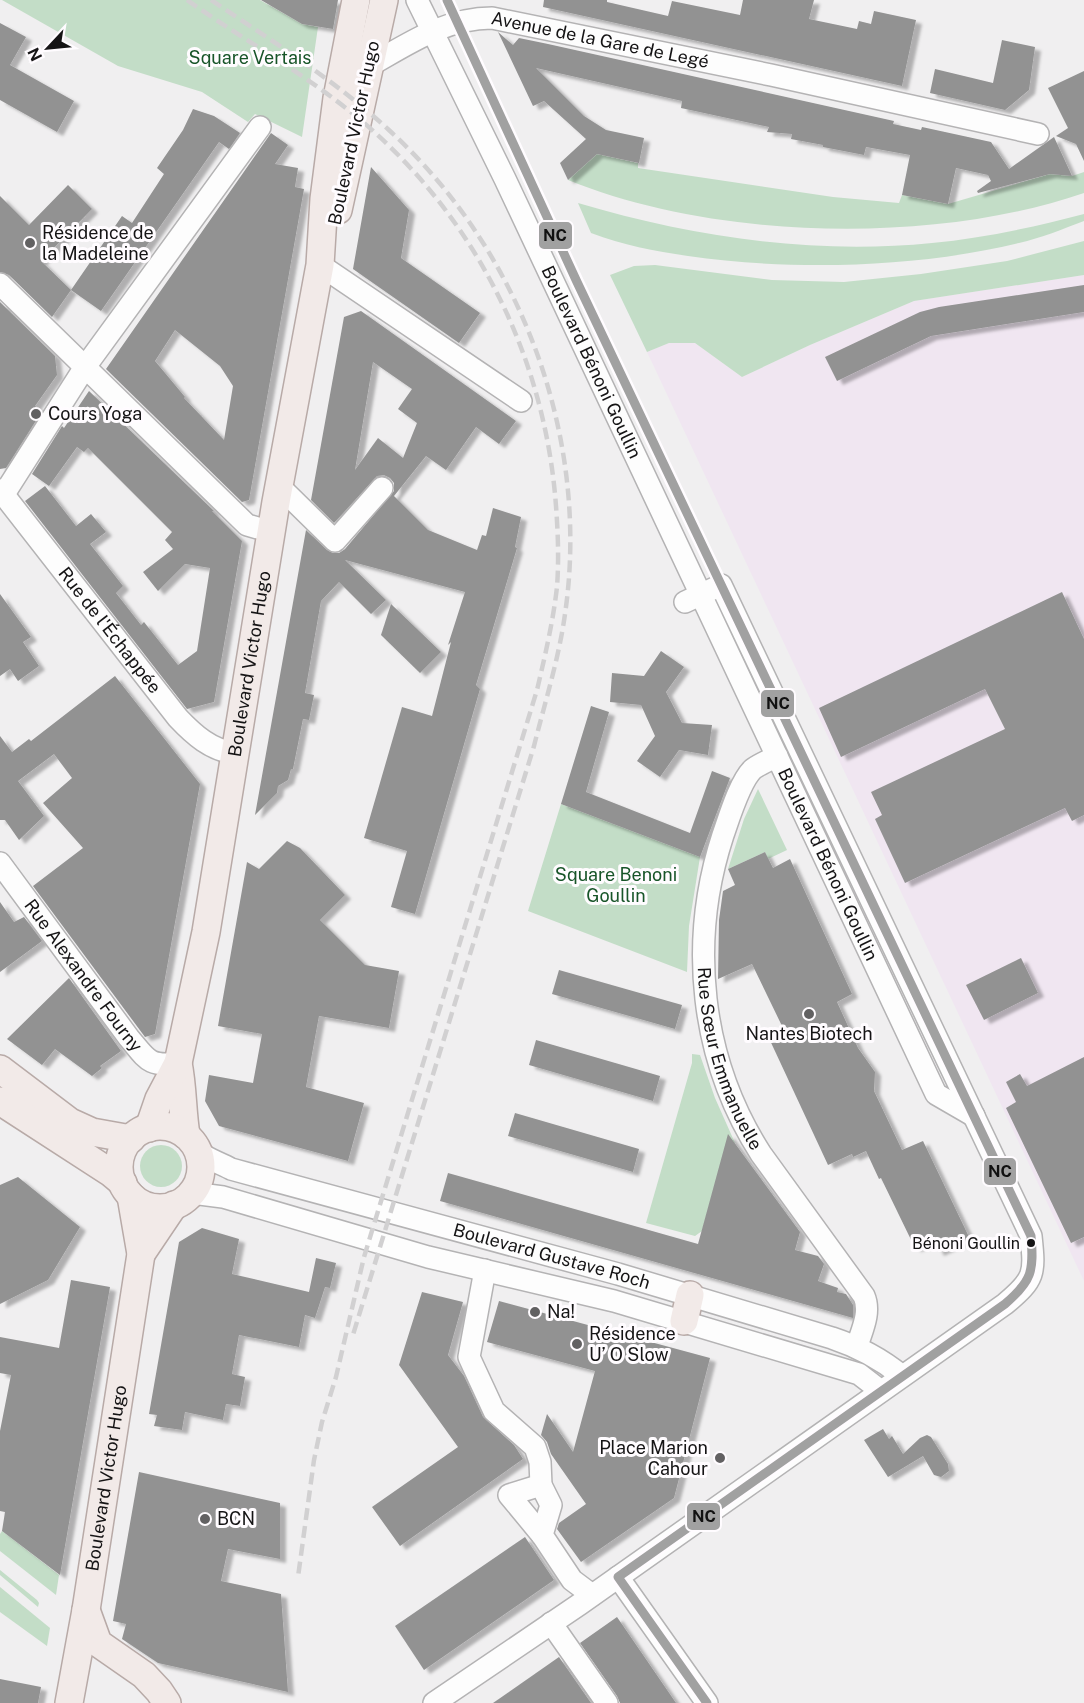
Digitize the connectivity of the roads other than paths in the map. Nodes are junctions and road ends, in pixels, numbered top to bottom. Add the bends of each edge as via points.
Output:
1 (356, 0) edge
2 (384, 0) edge
3 (417, 0) edge
4 (431, 31) junction
5 (369, 66) junction
6 (261, 127) dead end
7 (1038, 134) dead end
8 (320, 265) junction
9 (0, 284) edge
10 (85, 367) junction
11 (521, 401) dead end
12 (280, 487) junction
13 (382, 488) dead end
14 (2, 492) edge
15 (272, 532) junction
16 (693, 598) junction
17 (234, 753) junction
18 (777, 756) junction
19 (0, 863) edge
20 (178, 1064) junction
21 (0, 1069) edge
22 (0, 1101) edge
23 (974, 1116) junction
24 (140, 1133) junction
25 (192, 1143) junction
26 (127, 1190) junction
27 (183, 1199) junction
28 (141, 1254) junction
29 (485, 1270) junction
30 (687, 1308) junction
31 (857, 1346) junction
32 (902, 1376) junction
33 (881, 1391) junction
34 (541, 1485) junction
35 (542, 1535) junction
36 (618, 1576) junction
37 (592, 1595) junction
38 (86, 1610) junction
39 (551, 1623) junction
40 (69, 1703) edge
41 (166, 1703) edge
42 (434, 1703) edge
43 (607, 1703) edge
44 (707, 1703) edge

1 - 8 main road, Boulevard Victor Hugo via 337,99
2 - 5 main road, Boulevard Victor Hugo
3 - 4 street, Boulevard Bénoni Goullin
4 - 5 street, Avenue de la Gare de Legé
4 - 7 street, Avenue de la Gare de Legé via 476,18 501,20
4 - 16 street, Boulevard Bénoni Goullin via 490,148
5 - 8 main road, Boulevard Victor Hugo via 333,232
6 - 10 street
8 - 11 street
8 - 12 main road, Boulevard Victor Hugo
9 - 10 street
10 - 14 street
10 - 15 street via 247,525
12 - 13 street via 335,541
12 - 15 main road, Boulevard Victor Hugo
14 - 17 street, Rue de l'Échappée via 178,718 219,751
15 - 17 main road, Boulevard Victor Hugo
16 - 18 street, Boulevard Bénoni Goullin
16 - 23 street, Boulevard Bénoni Goullin via 721,585
17 - 20 main road, Boulevard Victor Hugo via 206,932
18 - 23 street, Boulevard Bénoni Goullin via 936,1095
18 - 31 street, Rue Sœur Emmanuelle via 752,770 734,806 711,874 705,918 705,998 719,1066 745,1130 864,1296 866,1319
19 - 20 street, Rue Alexandre Fourny via 149,1061
20 - 24 main road, Boulevard Victor Hugo
20 - 25 main road, Boulevard Victor Hugo
21 - 24 main road via 70,1122 92,1132
22 - 26 main road via 111,1173
23 - 32 street, Boulevard Bénoni Goullin via 1031,1236 1034,1265 1026,1286 1005,1304
24 - 25 main road via 164,1126
24 - 26 main road via 121,1155 120,1174
25 - 27 main road via 200,1159 200,1177
25 - 30 street, Boulevard Gustave Roch via 206,1159 231,1169
26 - 27 main road via 151,1207
26 - 28 main road, Boulevard Victor Hugo
27 - 28 main road, Boulevard Victor Hugo
27 - 29 street, Boulevard Gustave Roch via 223,1197
28 - 38 main road, Boulevard Victor Hugo
29 - 30 street, Boulevard Gustave Roch via 614,1301
29 - 34 street via 469,1357 494,1411 535,1447
30 - 31 street, Boulevard Gustave Roch
30 - 33 street, Boulevard Gustave Roch via 859,1374
31 - 32 street, Boulevard Gustave Roch
32 - 33 street, Boulevard Bénoni Goullin
33 - 36 street, Boulevard Bénoni Goullin
34 - 35 street via 551,1505
34 - 35 street via 509,1495
35 - 37 street via 572,1580
36 - 37 street, Boulevard Bénoni Goullin
36 - 44 street
37 - 39 street, Boulevard Bénoni Goullin
38 - 40 main road, Boulevard Victor Hugo
38 - 41 main road via 98,1643 144,1676
39 - 42 street, Boulevard Bénoni Goullin
39 - 43 street

